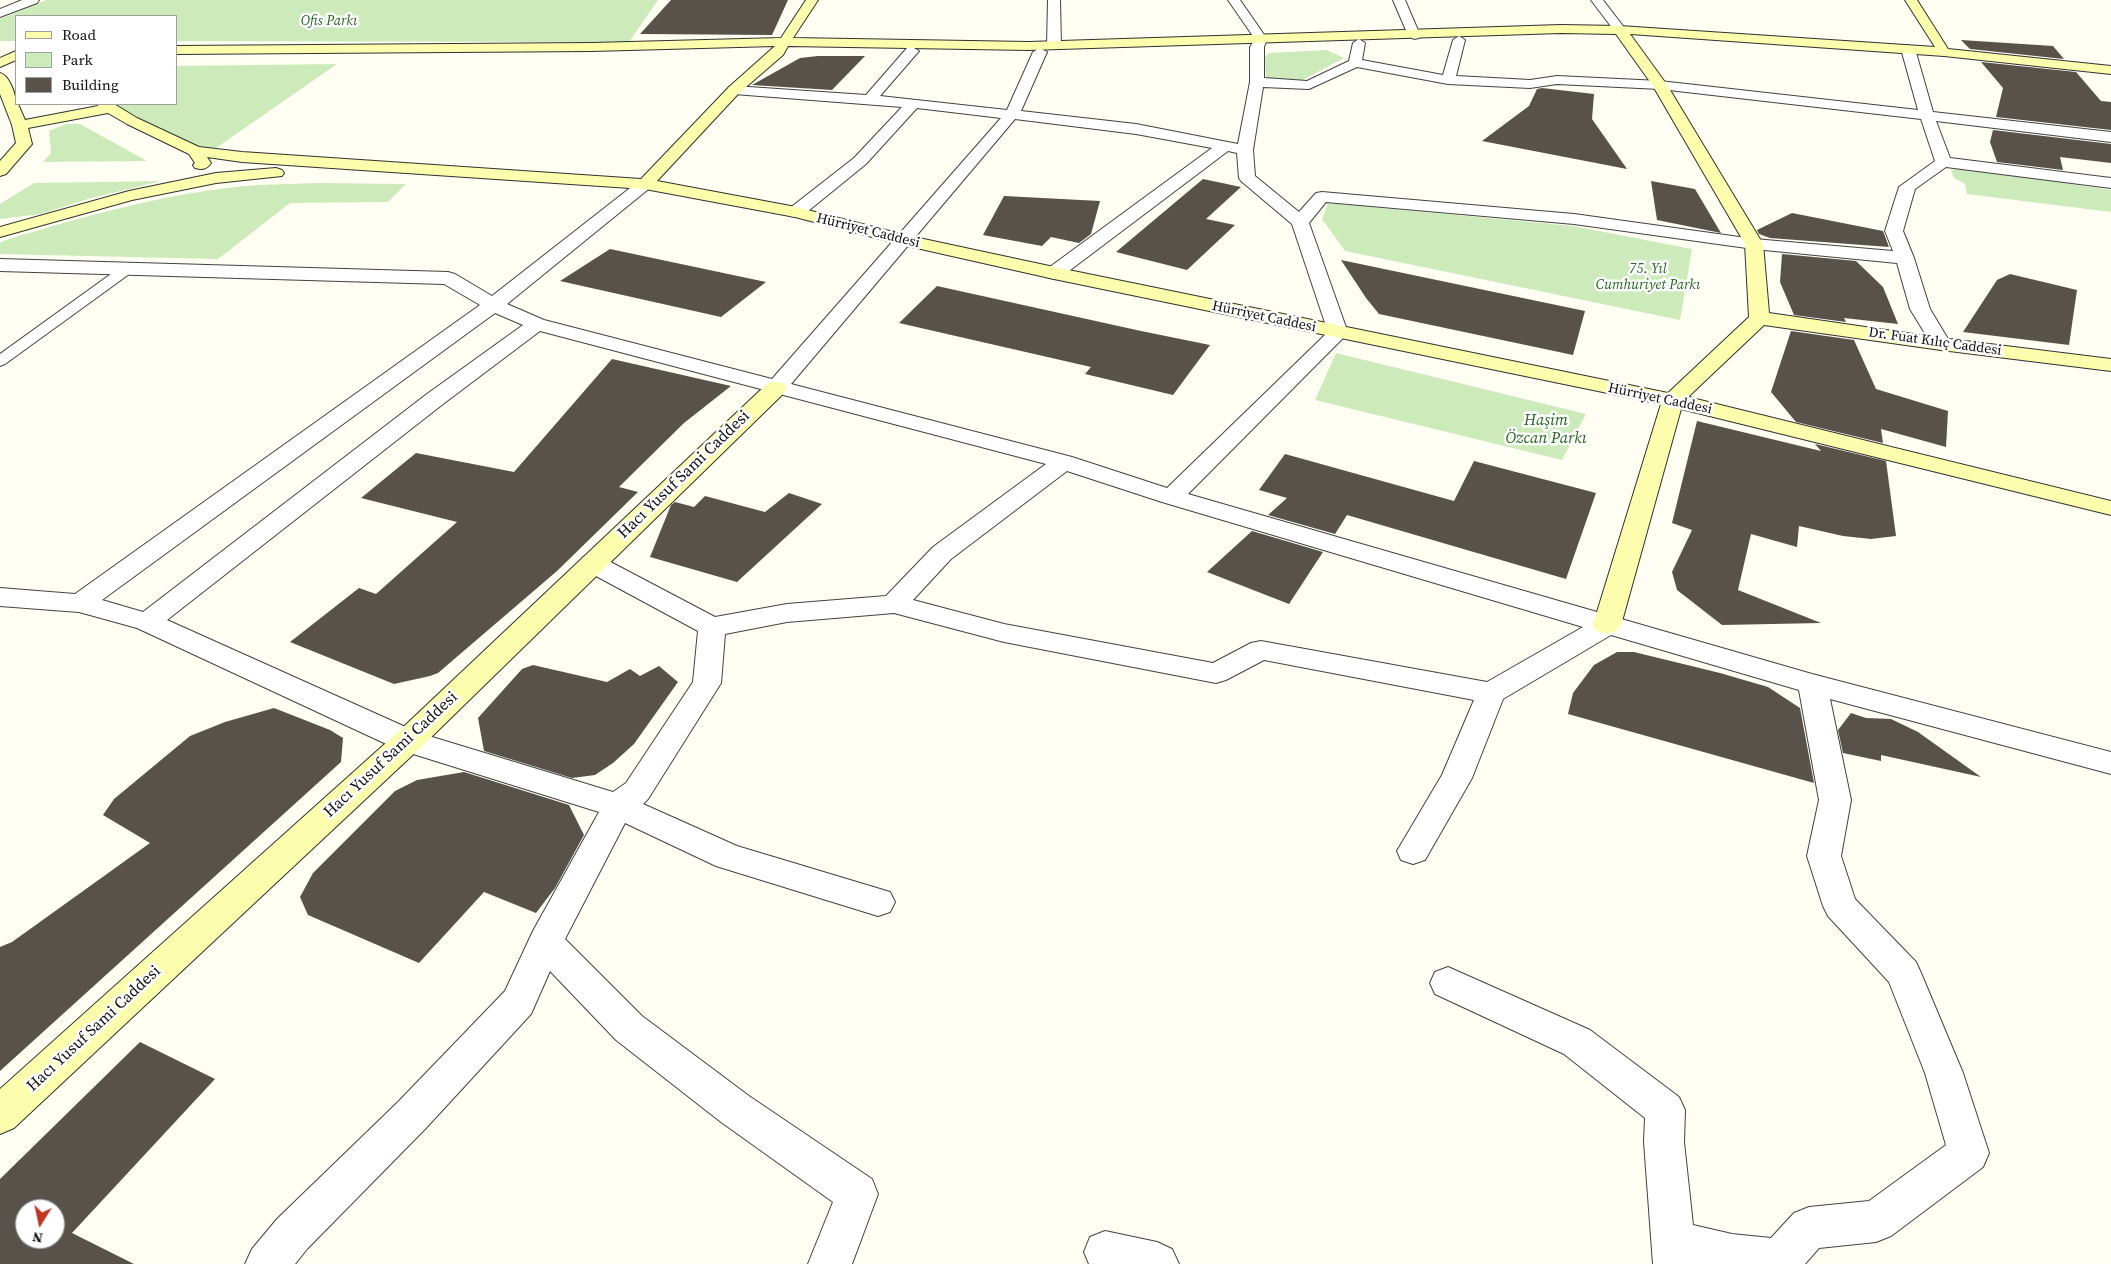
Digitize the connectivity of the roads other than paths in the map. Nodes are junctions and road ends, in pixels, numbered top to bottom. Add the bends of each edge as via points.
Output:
1 (33, 0) edge
2 (812, 0) edge
3 (1054, 0) edge
4 (1234, 0) edge
5 (1399, 0) edge
6 (1597, 0) edge
7 (1911, 0) edge
8 (0, 13) edge
9 (1620, 30) junction
10 (1414, 35) junction
11 (1459, 40) junction
12 (1259, 43) junction
13 (1359, 43) junction
14 (781, 47) junction
15 (1047, 49) junction
16 (1908, 49) junction
17 (0, 50) edge
18 (178, 50) edge
19 (15, 51) edge
20 (912, 51) junction
21 (1944, 52) junction
22 (15, 56) edge
23 (178, 62) edge
24 (1355, 63) junction
25 (0, 64) edge
26 (15, 64) edge
27 (2111, 68) edge
28 (0, 77) edge
29 (1448, 80) junction
30 (1257, 82) junction
31 (1660, 85) junction
32 (734, 90) junction
33 (870, 99) junction
34 (913, 103) junction
35 (106, 106) edge
36 (1012, 114) junction
37 (1927, 116) junction
38 (20, 125) junction
39 (2111, 137) edge
40 (1224, 147) junction
41 (1245, 150) junction
42 (195, 151) junction
43 (1943, 162) junction
44 (3, 165) edge
45 (410, 169) junction
46 (2111, 183) edge
47 (646, 184) junction
48 (128, 196) junction
49 (796, 212) junction
50 (1300, 222) junction
51 (0, 232) edge
52 (903, 240) junction
53 (1754, 244) junction
54 (1905, 258) junction
55 (0, 265) edge
56 (127, 268) junction
57 (1054, 273) junction
58 (493, 305) junction
59 (1759, 318) junction
60 (536, 324) junction
61 (1338, 333) junction
62 (1941, 344) junction
63 (0, 361) edge
64 (2111, 364) edge
65 (776, 388) junction
66 (1673, 400) junction
67 (1064, 462) junction
68 (1171, 497) junction
69 (2111, 508) edge
70 (592, 563) junction
71 (0, 596) edge
72 (80, 603) junction
73 (894, 604) junction
74 (147, 622) junction
75 (1607, 625) junction
76 (712, 626) junction
77 (1812, 684) junction
78 (1490, 693) junction
79 (408, 741) junction
80 (2111, 763) edge
81 (618, 806) junction
82 (1413, 850) dead end
83 (878, 902) dead end
84 (545, 942) junction
85 (1448, 983) dead end
86 (0, 1115) edge
87 (1105, 1252) dead end
88 (1674, 1253) edge
89 (266, 1264) edge
90 (830, 1264) edge
91 (1156, 1264) edge

1 - 8 street
2 - 14 main road
3 - 15 street
4 - 12 street
5 - 10 street
6 - 9 street
7 - 21 main road
9 - 10 main road
9 - 11 main road via 1572,37
9 - 16 main road
9 - 31 main road
10 - 12 main road
11 - 13 main road
11 - 29 street
12 - 13 main road
12 - 15 main road
12 - 30 street
13 - 24 street
14 - 15 main road
14 - 18 main road
14 - 20 main road
14 - 23 main road
14 - 32 main road
15 - 20 main road
15 - 36 street
16 - 21 main road
16 - 37 street
17 - 19 main road
20 - 33 street
21 - 27 main road
22 - 25 main road
24 - 29 street
24 - 30 street via 1309,85
25 - 26 main road
28 - 38 main road
29 - 31 street via 1530,84 1557,80
30 - 41 street
31 - 37 street
31 - 53 main road
32 - 33 street
32 - 47 main road
33 - 34 street
34 - 36 street
34 - 49 street via 860,161
35 - 38 main road
35 - 42 main road
36 - 40 street via 1136,129
36 - 52 street
37 - 39 street
37 - 43 street
38 - 44 main road via 24,144
40 - 41 street
40 - 57 street
41 - 50 street via 1247,178
42 - 45 main road
42 - 48 main road via 203,163 190,172
43 - 46 street
43 - 54 street via 1908,186 1894,231
45 - 47 main road, Hürriyet Caddesi
45 - 48 main road via 311,170 216,178
47 - 49 main road, Hürriyet Caddesi
47 - 58 street
48 - 51 main road
49 - 52 main road, Hürriyet Caddesi
50 - 53 street via 1327,190
50 - 61 street
52 - 57 main road, Hürriyet Caddesi
52 - 65 street
53 - 54 street
53 - 59 main road
54 - 62 street via 1920,309
55 - 56 street
56 - 58 street via 448,278
56 - 63 lane
57 - 61 main road, Hürriyet Caddesi
58 - 60 street
58 - 72 street
59 - 62 main road, Dr. Fuat Kılıç Caddesi
59 - 66 main road
60 - 65 street
60 - 74 street
61 - 66 main road, Hürriyet Caddesi
61 - 68 street
62 - 64 main road, Dr. Fuat Kılıç Caddesi
65 - 67 street
65 - 70 main road, Hacı Yusuf Sami Caddesi
66 - 69 main road, Hürriyet Caddesi
66 - 75 main road
67 - 68 street
67 - 73 street via 942,553
68 - 75 street
70 - 76 street
70 - 79 main road, Hacı Yusuf Sami Caddesi
71 - 72 street
72 - 74 street
73 - 76 street via 787,613
73 - 78 street via 1004,634 1216,673 1261,650
74 - 79 street
75 - 77 street
75 - 78 street
76 - 81 street via 707,683 637,791
77 - 80 street
77 - 88 street via 1835,800 1824,856 1840,906 1903,973 1944,1073 1969,1153 1876,1221 1809,1228 1780,1260
78 - 82 street via 1456,778
79 - 81 street
79 - 86 main road, Hacı Yusuf Sami Caddesi
81 - 83 street via 728,857
81 - 84 street
84 - 89 street via 518,1002
84 - 90 street via 629,1028 735,1109 857,1194
85 - 88 street via 1577,1042 1665,1110 1664,1142
87 - 91 street

